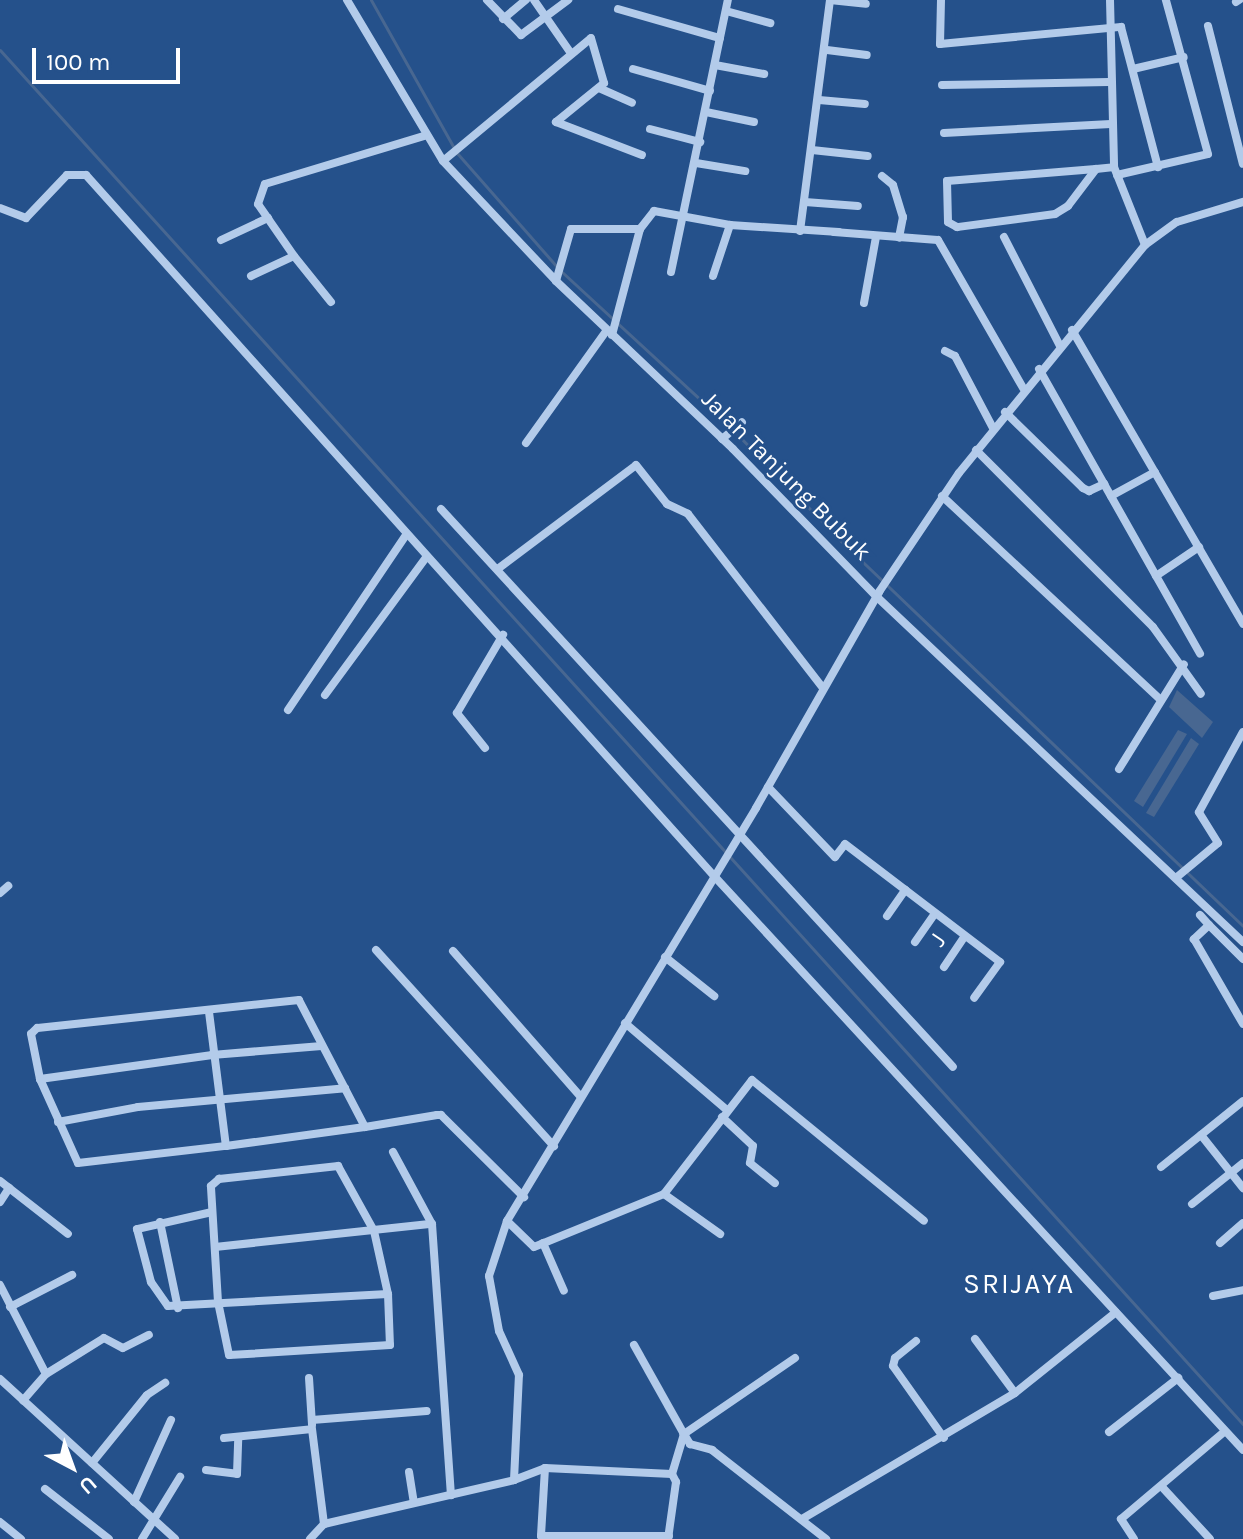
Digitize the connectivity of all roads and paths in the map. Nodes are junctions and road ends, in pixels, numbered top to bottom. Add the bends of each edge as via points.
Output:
1 (347, 0) edge
2 (487, 0) edge
3 (526, 0) edge
4 (534, 0) edge
5 (568, 0) edge
6 (728, 0) edge
7 (941, 0) edge
8 (1110, 0) edge
9 (1166, 0) edge
10 (866, 4) dead end
11 (618, 9) dead end
12 (726, 11) junction
13 (503, 19) junction
14 (544, 20) junction
15 (770, 23) dead end
16 (1208, 26) dead end
17 (1109, 29) junction
18 (720, 38) junction
19 (827, 50) junction
20 (570, 52) junction
21 (867, 55) dead end
22 (1184, 57) junction
23 (715, 65) junction
24 (633, 69) dead end
25 (1133, 69) junction
26 (764, 74) dead end
27 (1109, 82) junction
28 (942, 85) dead end
29 (599, 88) junction
30 (710, 91) junction
31 (819, 100) junction
32 (632, 103) dead end
33 (865, 104) dead end
34 (706, 112) junction
35 (754, 122) dead end
36 (1111, 124) junction
37 (650, 129) dead end
38 (944, 133) dead end
39 (427, 135) junction
40 (700, 142) junction
41 (812, 150) junction
42 (642, 155) dead end
43 (868, 156) dead end
44 (447, 158) junction
45 (696, 163) junction
46 (1243, 164) edge
47 (1158, 167) junction
48 (1096, 169) junction
49 (745, 171) dead end
50 (1115, 171) junction
51 (882, 176) dead end
52 (805, 202) junction
53 (1243, 202) edge
54 (858, 206) dead end
55 (0, 208) edge
56 (683, 215) junction
57 (268, 218) junction
58 (730, 225) junction
59 (640, 229) junction
60 (800, 231) junction
61 (876, 237) junction
62 (1004, 237) dead end
63 (899, 238) junction
64 (221, 240) dead end
65 (1145, 245) junction
66 (294, 256) junction
67 (671, 272) dead end
68 (251, 276) dead end
69 (713, 276) dead end
70 (556, 280) junction
71 (331, 302) dead end
72 (864, 303) dead end
73 (1072, 330) junction
74 (611, 331) junction
75 (1060, 346) junction
76 (945, 351) dead end
77 (1039, 369) junction
78 (1023, 388) junction
79 (1005, 412) junction
80 (742, 422) dead end
81 (993, 428) junction
82 (722, 439) junction
83 (526, 443) dead end
84 (976, 450) junction
85 (1155, 472) junction
86 (1104, 484) junction
87 (942, 496) junction
88 (1111, 496) junction
89 (441, 509) dead end
90 (406, 535) junction
91 (1199, 547) junction
92 (427, 556) junction
93 (499, 568) junction
94 (1156, 576) junction
95 (878, 595) junction
96 (1243, 624) edge
97 (503, 635) junction
98 (1200, 654) dead end
99 (1184, 664) junction
100 (823, 688) junction
101 (1201, 694) dead end
102 (325, 695) dead end
103 (1161, 700) junction
104 (288, 710) dead end
105 (1243, 732) edge
106 (1240, 743) edge
107 (485, 748) dead end
108 (1119, 769) dead end
109 (768, 787) junction
110 (738, 837) junction
111 (717, 873) junction
112 (1180, 874) junction
113 (8, 886) dead end
114 (905, 890) junction
115 (0, 893) edge
116 (1212, 911) junction
117 (935, 913) junction
118 (887, 916) dead end
119 (1204, 920) junction
120 (965, 936) junction
121 (915, 942) dead end
122 (1243, 942) edge
123 (376, 950) dead end
124 (453, 951) dead end
125 (665, 957) junction
126 (1243, 959) edge
127 (944, 967) dead end
128 (714, 996) dead end
129 (974, 998) dead end
130 (209, 1012) junction
131 (625, 1023) junction
132 (1243, 1024) edge
133 (322, 1046) junction
134 (212, 1055) junction
135 (953, 1067) dead end
136 (40, 1079) junction
137 (345, 1088) junction
138 (580, 1096) junction
139 (218, 1099) junction
140 (1243, 1101) edge
141 (725, 1113) junction
142 (58, 1122) junction
143 (365, 1127) junction
144 (1201, 1135) junction
145 (226, 1146) junction
146 (554, 1146) junction
147 (393, 1152) dead end
148 (1243, 1163) edge
149 (1161, 1167) dead end
150 (1231, 1173) junction
151 (0, 1181) edge
152 (775, 1183) dead end
153 (9, 1188) junction
154 (1243, 1188) edge
155 (664, 1194) junction
156 (524, 1197) junction
157 (0, 1202) edge
158 (1192, 1204) dead end
159 (212, 1212) junction
160 (507, 1221) junction
161 (924, 1221) dead end
162 (160, 1222) junction
163 (1243, 1223) edge
164 (432, 1224) junction
165 (374, 1231) junction
166 (68, 1234) dead end
167 (720, 1234) dead end
168 (543, 1243) junction
169 (1220, 1243) dead end
170 (215, 1247) junction
171 (72, 1275) dead end
172 (0, 1285) edge
173 (1243, 1290) edge
174 (564, 1291) dead end
175 (388, 1294) junction
176 (1213, 1296) dead end
177 (218, 1302) junction
178 (10, 1307) junction
179 (178, 1308) junction
180 (1116, 1312) junction
181 (149, 1335) dead end
182 (975, 1339) dead end
183 (916, 1341) dead end
184 (634, 1345) dead end
185 (795, 1358) dead end
186 (46, 1374) junction
187 (309, 1378) dead end
188 (1178, 1378) junction
189 (1, 1383) edge
190 (165, 1383) dead end
191 (1015, 1393) junction
192 (23, 1400) junction
193 (427, 1411) dead end
194 (171, 1420) dead end
195 (312, 1425) junction
196 (1225, 1431) junction
197 (1109, 1432) dead end
198 (684, 1434) junction
199 (238, 1437) junction
200 (224, 1438) dead end
201 (944, 1438) junction
202 (1243, 1450) edge
203 (92, 1463) junction
204 (545, 1468) junction
205 (206, 1470) dead end
206 (409, 1472) dead end
207 (672, 1474) junction
208 (180, 1477) dead end
209 (514, 1480) junction
210 (1163, 1488) junction
211 (45, 1489) dead end
212 (451, 1495) junction
213 (134, 1502) junction
214 (414, 1503) junction
215 (802, 1519) junction
216 (156, 1521) junction
217 (0, 1522) edge
218 (324, 1524) junction
219 (669, 1538) edge
220 (829, 1538) edge
221 (21, 1539) edge
222 (109, 1539) edge
223 (142, 1539) edge
224 (175, 1539) edge
225 (310, 1539) edge
226 (1134, 1539) edge
227 (1210, 1539) edge

1 - 39 street, Jalan Tanjung Bubuk
2 - 13 street
3 - 13 street
4 - 14 street
5 - 14 street
6 - 12 street
7 - 17 street via 940,44
8 - 17 street
9 - 22 street
10 - 19 street via 830,0
11 - 18 street
12 - 15 street
12 - 18 street
13 - 14 street via 521,35
14 - 20 street
16 - 46 street
17 - 25 street via 1123,29
17 - 27 street
18 - 23 street
19 - 21 street
19 - 31 street
20 - 29 street via 593,39 604,81
20 - 44 street
22 - 25 street
22 - 47 street via 1208,154
23 - 26 street
23 - 30 street
24 - 30 street
25 - 47 street
27 - 28 street
27 - 36 street
29 - 32 street
29 - 42 street via 557,116 557,123
30 - 34 street
31 - 33 street
31 - 41 street
34 - 35 street
34 - 40 street
36 - 38 street
36 - 50 street
37 - 40 street
39 - 44 street, Jalan Tanjung Bubuk
39 - 57 street via 270,181 258,197
40 - 45 street
41 - 43 street
41 - 52 street
44 - 70 street, Jalan Tanjung Bubuk
45 - 49 street
45 - 56 street
47 - 50 street
48 - 48 street via 947,181 948,222 957,227 1055,214 1068,206
48 - 50 street
50 - 65 street
51 - 63 street via 893,185 903,217
52 - 54 street
52 - 60 street
53 - 65 street via 1177,222
55 - 90 street via 26,218 67,175 86,175
56 - 58 street
56 - 59 street via 654,211
56 - 67 street
57 - 64 street
57 - 66 street
58 - 60 street
58 - 69 street
59 - 70 street via 572,228
59 - 74 street
60 - 61 street
61 - 63 street
61 - 72 street
62 - 75 street
63 - 78 street via 938,240
65 - 73 street
66 - 68 street
66 - 71 street
70 - 74 street, Jalan Tanjung Bubuk
73 - 75 street
73 - 85 street
74 - 82 street, Jalan Tanjung Bubuk
74 - 83 street
75 - 77 street
76 - 81 street via 955,356
77 - 78 street
77 - 86 street
78 - 79 street
79 - 81 street
79 - 86 street via 1083,488 1089,491
80 - 82 street
81 - 84 street
82 - 95 street, Jalan Tanjung Bubuk
84 - 87 street
84 - 99 street
85 - 88 street
85 - 91 street
86 - 88 street
87 - 95 street
87 - 103 street
88 - 94 street
89 - 93 street
90 - 92 street
90 - 104 street
91 - 94 street
91 - 96 street
92 - 97 street
92 - 102 street
93 - 100 street via 636,465 667,504 688,514
93 - 110 street
94 - 98 street
95 - 100 street
95 - 112 street, Jalan Tanjung Bubuk
97 - 107 street via 457,713
97 - 111 street
99 - 101 street
99 - 103 street
100 - 109 street
103 - 108 street
105 - 106 street
106 - 112 street via 1199,812 1218,843
109 - 110 street
109 - 114 street via 835,857 845,844
110 - 111 street
110 - 135 street
111 - 125 street
111 - 180 street
112 - 116 street, Jalan Tanjung Bubuk
113 - 115 street
114 - 117 street
114 - 118 street
116 - 119 street
116 - 122 street, Jalan Tanjung Bubuk
117 - 120 street
117 - 121 street
119 - 126 street
119 - 132 street via 1194,939
120 - 127 street, J
120 - 129 street via 1001,964
123 - 146 street
124 - 138 street
125 - 128 street
125 - 131 street
130 - 133 street via 299,1000
130 - 134 street
130 - 136 street via 37,1028 31,1034
131 - 138 street
131 - 141 street
133 - 134 street
133 - 137 street
134 - 136 street
134 - 139 street
136 - 142 street
137 - 139 street
137 - 143 street
138 - 146 street
139 - 142 street
139 - 145 street
140 - 144 street
141 - 152 street via 753,1146 750,1163
141 - 155 street
141 - 161 street via 746,1082 755,1080
142 - 145 street via 80,1164
143 - 145 street
143 - 156 street via 447,1116
144 - 149 street
144 - 150 street
146 - 156 street
147 - 164 street
148 - 150 street
150 - 154 street
150 - 158 street
151 - 153 street
153 - 157 street
153 - 166 street
155 - 167 street
155 - 168 street
156 - 160 street
159 - 162 street
159 - 165 street via 210,1189 219,1179 338,1166
159 - 170 street
160 - 168 street via 531,1246
160 - 209 street via 489,1276 499,1331 519,1375
162 - 179 street
162 - 179 street via 137,1231 151,1282 167,1306
163 - 169 street
164 - 165 street
164 - 212 street
165 - 170 street
165 - 175 street
168 - 174 street
170 - 177 street
171 - 178 street
172 - 178 street
173 - 176 street
175 - 177 street
175 - 177 street via 389,1347 233,1357 224,1350
177 - 179 street
178 - 186 street
180 - 188 street
180 - 191 street
181 - 186 street via 123,1348 101,1339
182 - 191 street
183 - 201 street via 893,1366
184 - 198 street
185 - 198 street
186 - 192 street
187 - 195 street
188 - 196 street
188 - 197 street
189 - 192 street
190 - 203 street via 147,1395
191 - 201 street
192 - 203 street
193 - 195 street
194 - 213 street
195 - 199 street
195 - 218 street
196 - 202 street
196 - 210 street
198 - 207 street
198 - 215 street via 690,1444 712,1450
199 - 200 street
199 - 205 street via 237,1474
201 - 215 street
203 - 213 street
204 - 207 street
204 - 209 street
204 - 219 street via 541,1536
206 - 214 street
207 - 219 street via 676,1482
208 - 216 street
209 - 212 street
210 - 226 street via 1121,1519
210 - 227 street
211 - 222 street
212 - 214 street
213 - 216 street
214 - 218 street
215 - 220 street
216 - 223 street
216 - 224 street
217 - 221 street
218 - 225 street

